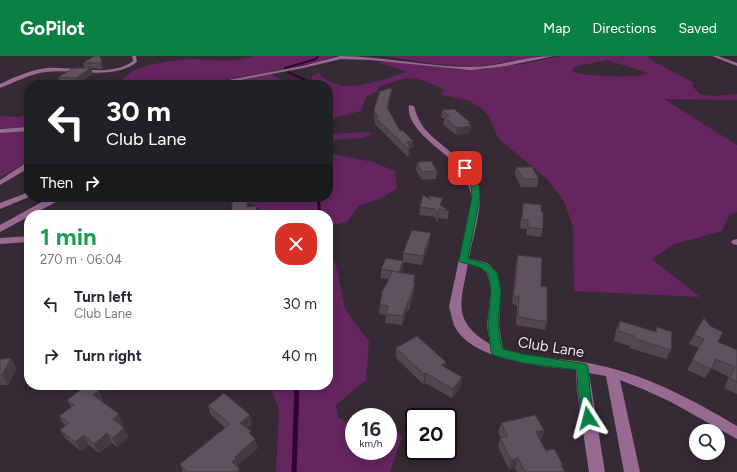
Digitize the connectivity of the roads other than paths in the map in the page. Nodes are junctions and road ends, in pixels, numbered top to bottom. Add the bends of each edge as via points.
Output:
1 (134, 56) edge
2 (552, 56) edge
3 (714, 56) edge
4 (342, 57) edge
5 (737, 65) edge
6 (228, 80) edge
7 (0, 86) edge
8 (412, 106) dead end
9 (24, 129) edge
10 (0, 131) edge
11 (24, 168) edge
12 (0, 183) edge
13 (24, 196) edge
14 (49, 202) edge
15 (0, 206) edge
16 (35, 210) edge
17 (24, 216) edge
18 (0, 229) edge
19 (24, 239) edge
20 (0, 241) edge
21 (464, 260) junction
22 (497, 352) junction
23 (582, 367) junction
24 (612, 373) junction
25 (737, 433) edge
26 (597, 472) edge
27 (632, 472) edge

1 - 7 street via 133,64 124,68 45,71 18,77
2 - 4 street via 468,68 371,56
3 - 5 street
4 - 6 street via 303,68
8 - 21 street, Club Lane via 411,113 420,128 466,170 475,186 476,197
9 - 10 street
11 - 12 street
13 - 15 street
14 - 16 street
17 - 18 street
19 - 20 street
21 - 22 street via 492,272 496,289 493,326
21 - 22 street, Club Lane via 455,307 457,321 470,336
22 - 23 street, Club Lane via 523,359
23 - 24 street, Club Lane
23 - 26 street
24 - 25 street, Club Lane via 658,390
24 - 27 street

